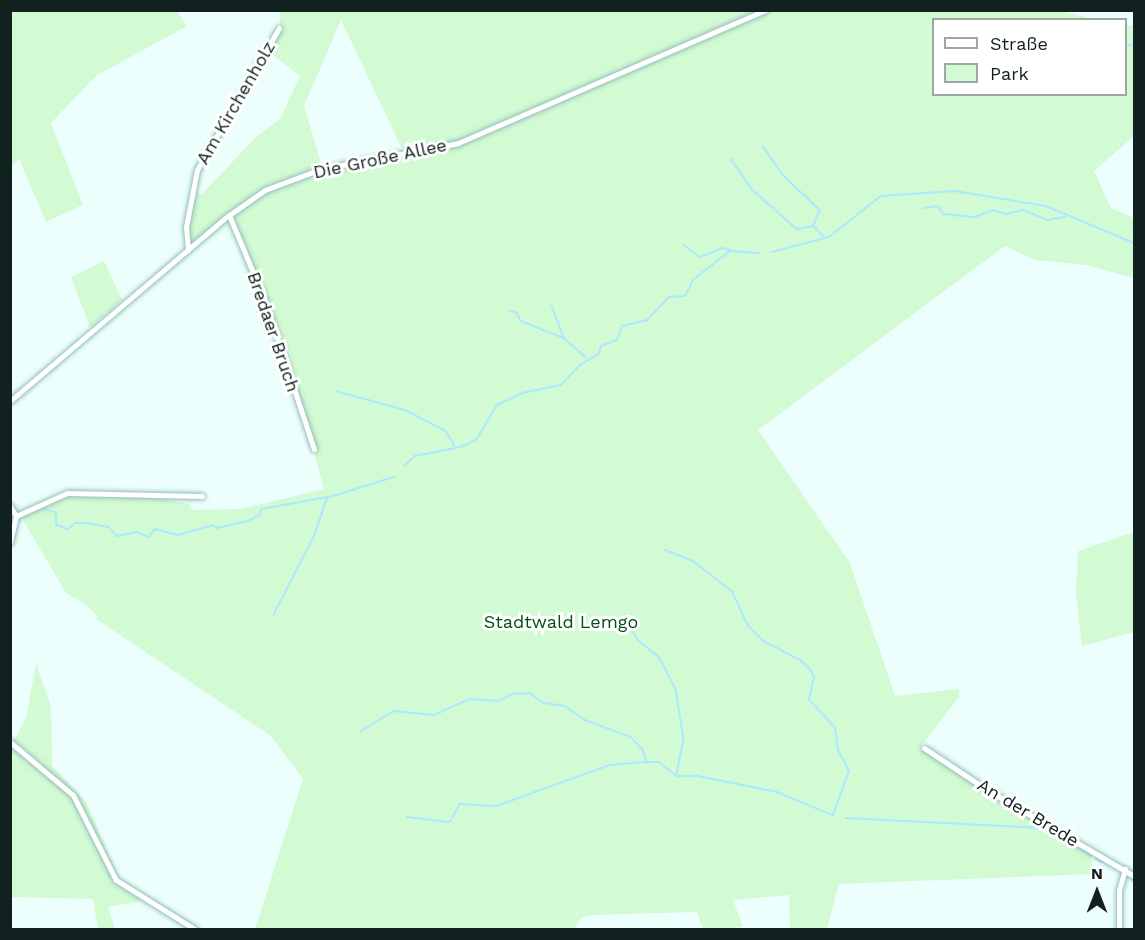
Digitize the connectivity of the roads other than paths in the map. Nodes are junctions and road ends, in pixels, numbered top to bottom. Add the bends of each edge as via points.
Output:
1 (766, 10) edge
2 (279, 28) dead end
3 (230, 215) junction
4 (188, 250) junction
5 (10, 401) edge
6 (314, 449) dead end
7 (202, 496) dead end
8 (10, 506) edge
9 (16, 516) junction
10 (10, 542) edge
11 (10, 742) edge
12 (924, 748) dead end
13 (1125, 869) junction
14 (1134, 876) edge
15 (196, 930) edge
16 (1119, 930) edge

1 - 3 street, Die Große Allee via 458,143 321,169 264,190
2 - 4 street, Am Kirchenholz via 197,170 186,227
3 - 4 street, Die Große Allee
3 - 6 street, Bredaer Bruch via 265,301
4 - 5 street, Die Große Allee
7 - 9 street via 67,493
8 - 9 street
9 - 10 street
11 - 15 street via 73,795 116,880
12 - 13 street, An der Brede
13 - 14 street, An der Brede
13 - 16 street via 1119,890

